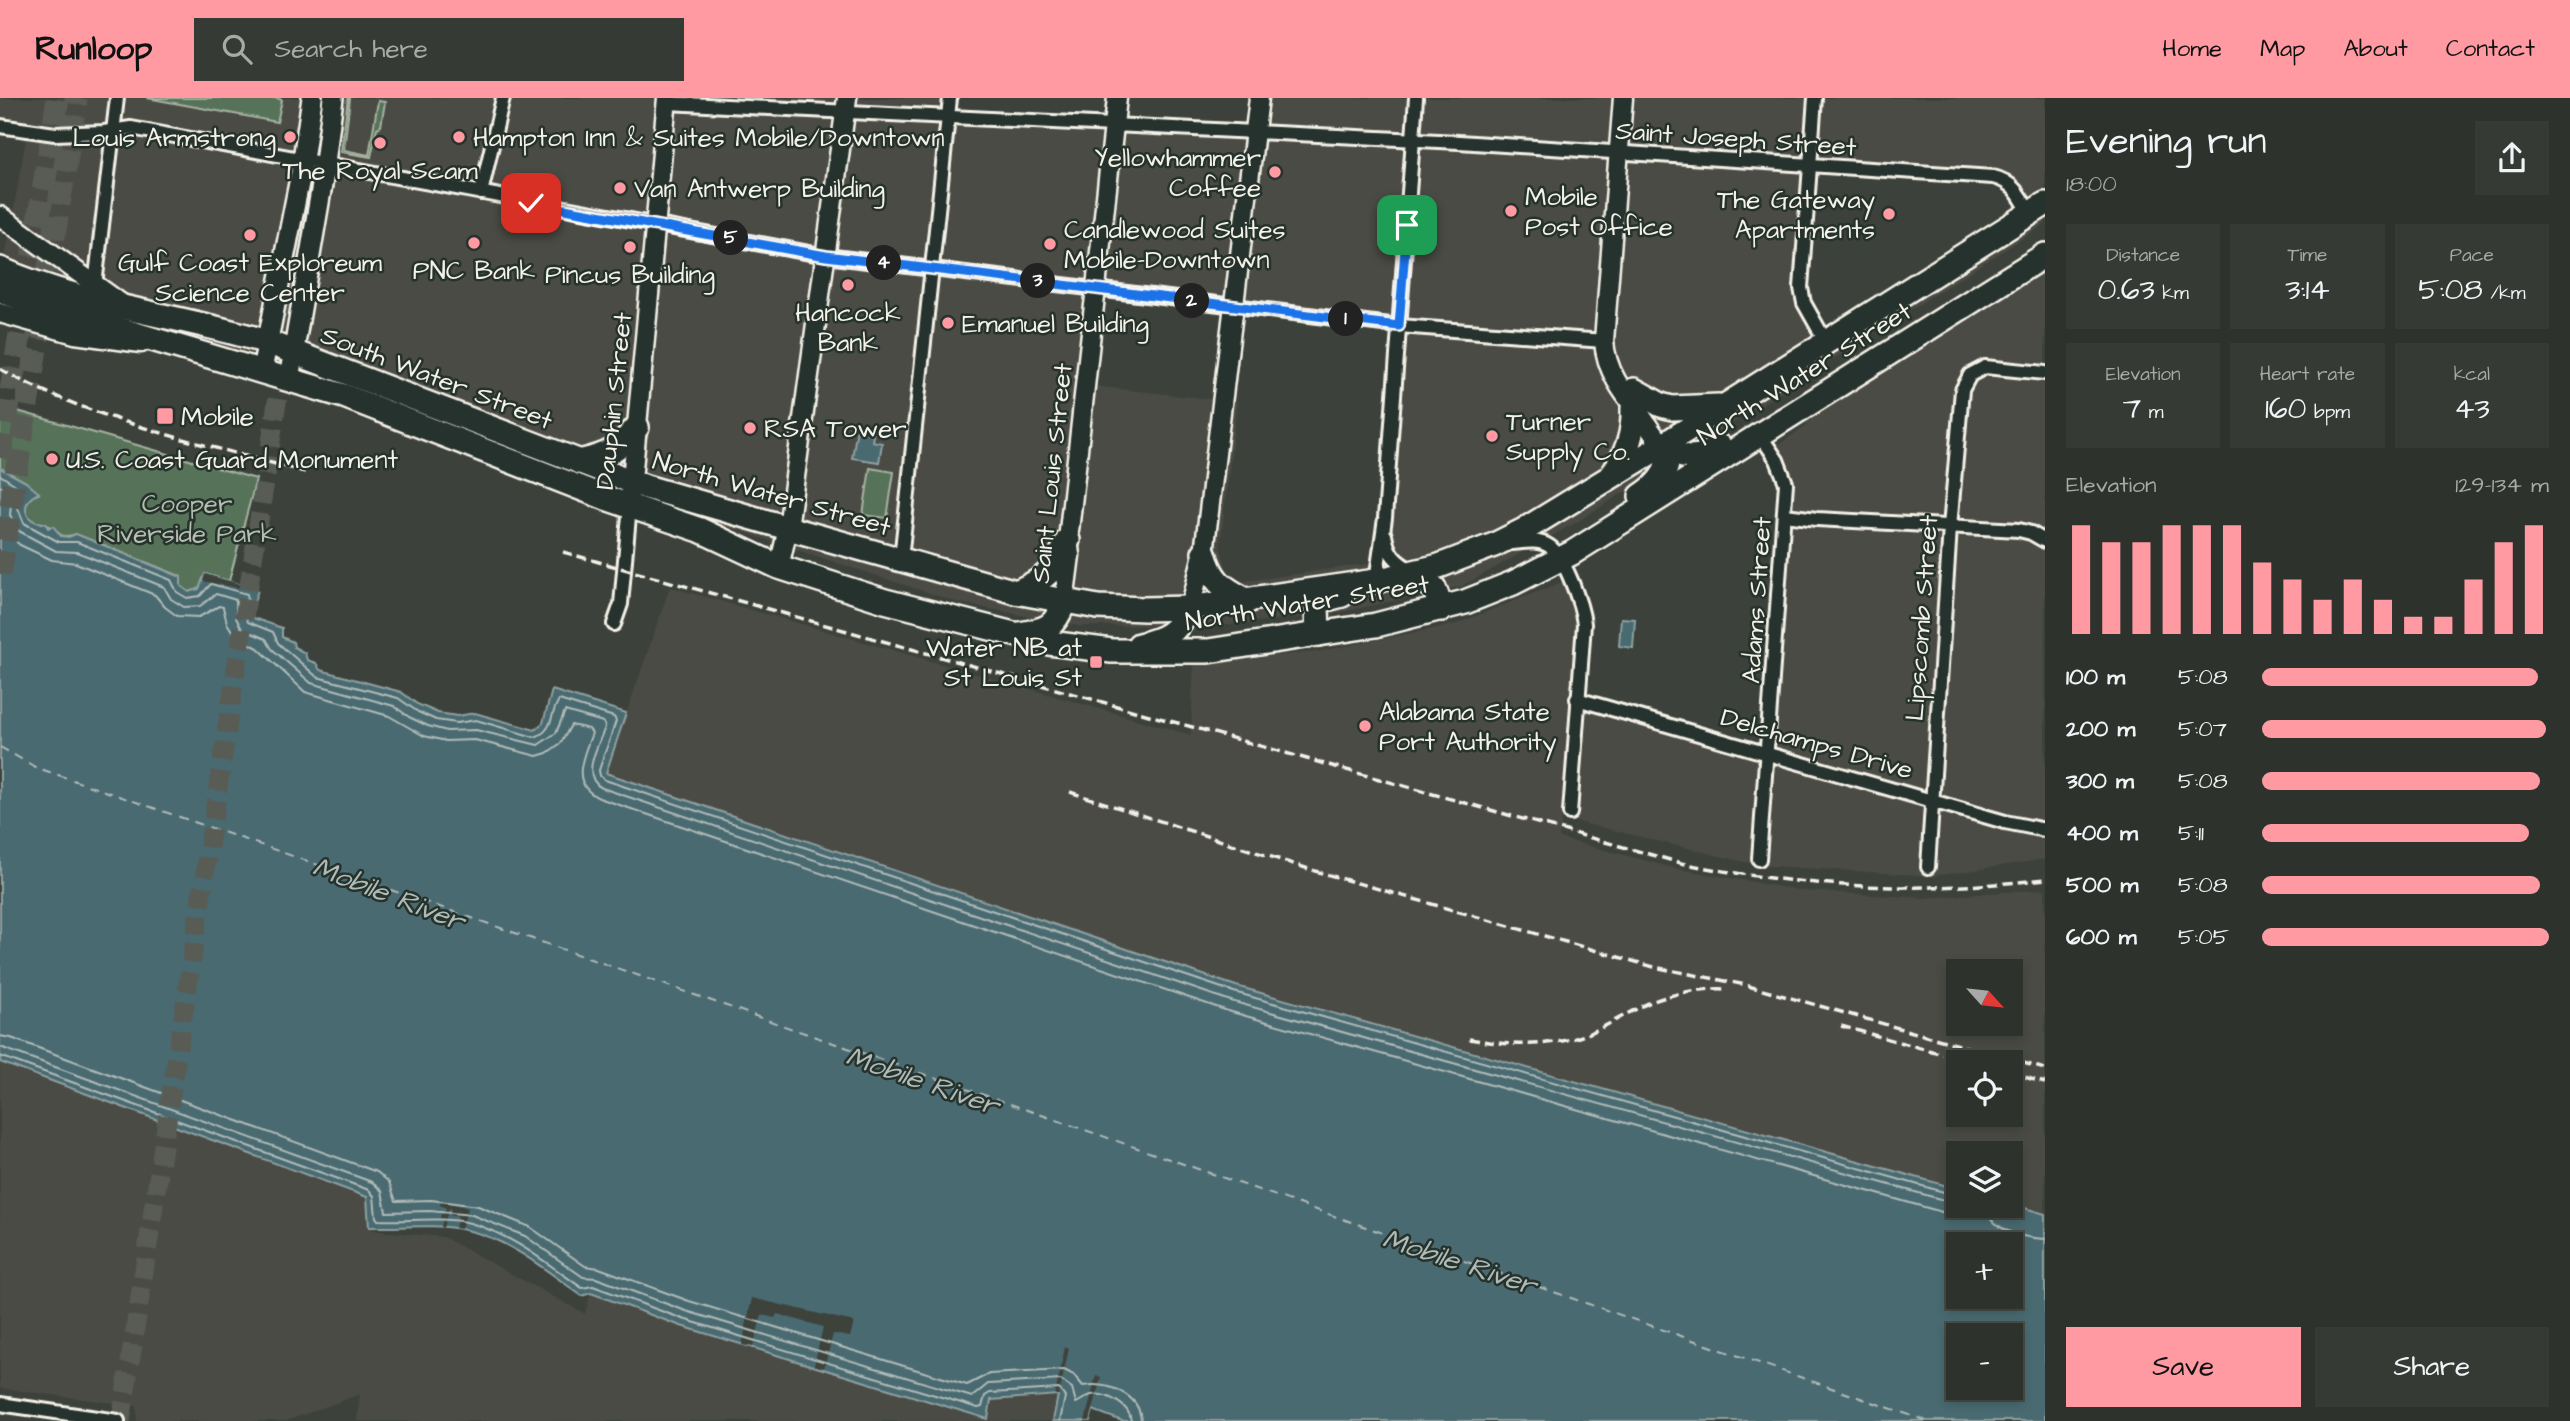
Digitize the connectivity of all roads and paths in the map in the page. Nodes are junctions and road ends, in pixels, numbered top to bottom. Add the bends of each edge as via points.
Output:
1 (117, 98) edge
2 (312, 98) edge
3 (323, 98) edge
4 (333, 98) edge
5 (503, 98) edge
6 (950, 98) edge
7 (1117, 98) edge
8 (1259, 98) edge
9 (1416, 98) edge
10 (1623, 98) edge
11 (1815, 98) edge
12 (667, 100) edge
13 (846, 105) edge
14 (948, 116) junction
15 (1114, 124) junction
16 (0, 126) edge
17 (113, 131) junction
18 (1255, 132) junction
19 (1413, 141) junction
20 (317, 143) tunnel mouth
21 (1618, 153) junction
22 (303, 160) junction
23 (324, 164) junction
24 (1810, 165) junction
25 (481, 193) junction
26 (2037, 209) edge
27 (0, 216) edge
28 (656, 225) junction
29 (2045, 255) edge
30 (826, 256) junction
31 (0, 269) edge
32 (932, 269) junction
33 (95, 285) junction
34 (1096, 288) junction
35 (0, 291) edge
36 (1234, 306) junction
37 (128, 308) junction
38 (0, 313) edge
39 (1399, 326) junction
40 (1604, 341) junction
41 (267, 342) junction
42 (1826, 342) junction
43 (172, 345) junction
44 (293, 351) junction
45 (262, 370) junction
46 (2045, 373) edge
47 (289, 379) junction
48 (1836, 387) junction
49 (1634, 399) junction
50 (1726, 405) junction
51 (636, 427) junction
52 (1760, 435) junction
53 (1664, 445) junction
54 (578, 462) junction
55 (1611, 477) junction
56 (632, 482) junction
57 (629, 505) junction
58 (1785, 514) junction
59 (1950, 527) junction
60 (788, 528) junction
61 (1384, 528) junction
62 (1068, 540) junction
63 (2045, 541) edge
64 (1494, 545) junction
65 (1204, 552) junction
66 (1569, 555) junction
67 (901, 559) junction
68 (779, 567) junction
69 (1415, 573) junction
70 (1376, 581) junction
71 (1016, 592) junction
72 (1248, 601) junction
73 (1064, 602) junction
74 (1189, 608) junction
75 (1442, 609) junction
76 (614, 624) dead end
77 (1318, 634) junction
78 (1010, 635) junction
79 (1102, 650) junction
80 (1577, 699) junction
81 (1767, 752) junction
82 (1932, 800) junction
83 (1570, 813) dead end
84 (2045, 830) edge
85 (1759, 859) dead end
86 (1928, 867) dead end
87 (0, 1404) edge
88 (118, 1421) edge

1 - 17 street
2 - 22 main road
3 - 20 main road
4 - 23 main road
5 - 25 street
6 - 14 street
7 - 15 street, Saint Louis Street
8 - 18 street
9 - 19 street
10 - 21 street
11 - 24 street
12 - 13 street, Saint Joseph Street
12 - 28 street, Dauphin Street
13 - 14 street, Saint Joseph Street
13 - 30 street
14 - 15 street, Saint Joseph Street
14 - 32 street
15 - 18 street, Saint Joseph Street
15 - 34 street, Saint Louis Street
16 - 17 street via 55,134
17 - 22 street via 131,128
17 - 33 street
18 - 19 street, Saint Joseph Street
18 - 36 street
19 - 21 street, Saint Joseph Street
19 - 39 street
21 - 24 street, Saint Joseph Street
21 - 40 street
22 - 23 street
22 - 41 main road
23 - 25 street
23 - 44 main road
24 - 26 street, Saint Joseph Street via 1993,177 2012,186
24 - 42 street via 1801,288
25 - 28 street
26 - 42 highway, North Water Street
27 - 33 street, South Water Street
28 - 30 street
28 - 51 street, Dauphin Street
29 - 48 highway, North Water Street
30 - 32 street
30 - 60 street
31 - 37 highway via 65,293
32 - 34 street
32 - 67 street
33 - 37 street, South Water Street
34 - 36 street
34 - 62 street, Saint Louis Street
35 - 43 highway, South Water Street
36 - 39 street
36 - 65 street
37 - 41 highway, South Water Street
38 - 43 street, South Water Street via 75,334
39 - 40 street
39 - 61 street
40 - 49 street
41 - 44 highway, South Water Street
41 - 45 main road
42 - 50 highway, North Water Street
43 - 45 highway, South Water Street
44 - 47 main road
44 - 54 highway, South Water Street
45 - 47 highway, South Water Street
46 - 59 street, Lipscomb Street via 1984,368 1970,375 1962,390
47 - 57 highway, South Water Street
48 - 52 highway, North Water Street
48 - 53 highway via 1796,400 1705,455 1679,456
49 - 50 highway via 1672,408
49 - 53 street via 1653,436
49 - 55 highway via 1631,440
50 - 53 highway, North Water Street
51 - 54 highway via 609,455
51 - 56 street, Dauphin Street
52 - 58 street, Adams Street via 1787,483
52 - 66 highway, North Water Street
53 - 55 highway, North Water Street
53 - 66 highway via 1668,460 1658,483 1607,518
54 - 56 highway, South Water Street
55 - 64 highway, North Water Street
56 - 57 street, Dauphin Street
56 - 60 highway, North Water Street
57 - 68 highway, North Water Street via 700,530
57 - 76 street, Dauphin Street via 621,604
58 - 59 street
58 - 81 street, Adams Street
59 - 63 street via 2019,530
59 - 82 street, Lipscomb Street
60 - 67 highway, North Water Street
60 - 68 street
61 - 69 street via 1389,552
61 - 70 street
62 - 71 highway via 1051,572
62 - 73 street, Saint Louis Street
64 - 66 street via 1539,542
64 - 69 highway, North Water Street
65 - 72 highway via 1214,579
65 - 74 street
66 - 75 highway, North Water Street via 1513,583
66 - 80 street via 1584,624
67 - 71 highway, North Water Street
68 - 78 highway, North Water Street
69 - 70 highway, North Water Street
69 - 75 highway via 1434,588
70 - 72 highway, North Water Street
70 - 77 highway via 1359,592 1320,600
71 - 73 highway, North Water Street
72 - 74 highway, North Water Street
73 - 74 highway, North Water Street via 1132,609
73 - 78 highway via 1054,623 1045,629
73 - 79 highway via 1068,633
74 - 79 highway via 1179,626 1164,638
75 - 77 highway, North Water Street
77 - 79 highway, North Water Street via 1208,651
78 - 79 highway, North Water Street
80 - 81 street, Delchamps Drive
80 - 83 street
81 - 82 street, Delchamps Drive
81 - 85 street, Adams Street
82 - 84 street, Delchamps Drive
82 - 86 street, Lipscomb Street
87 - 88 street

